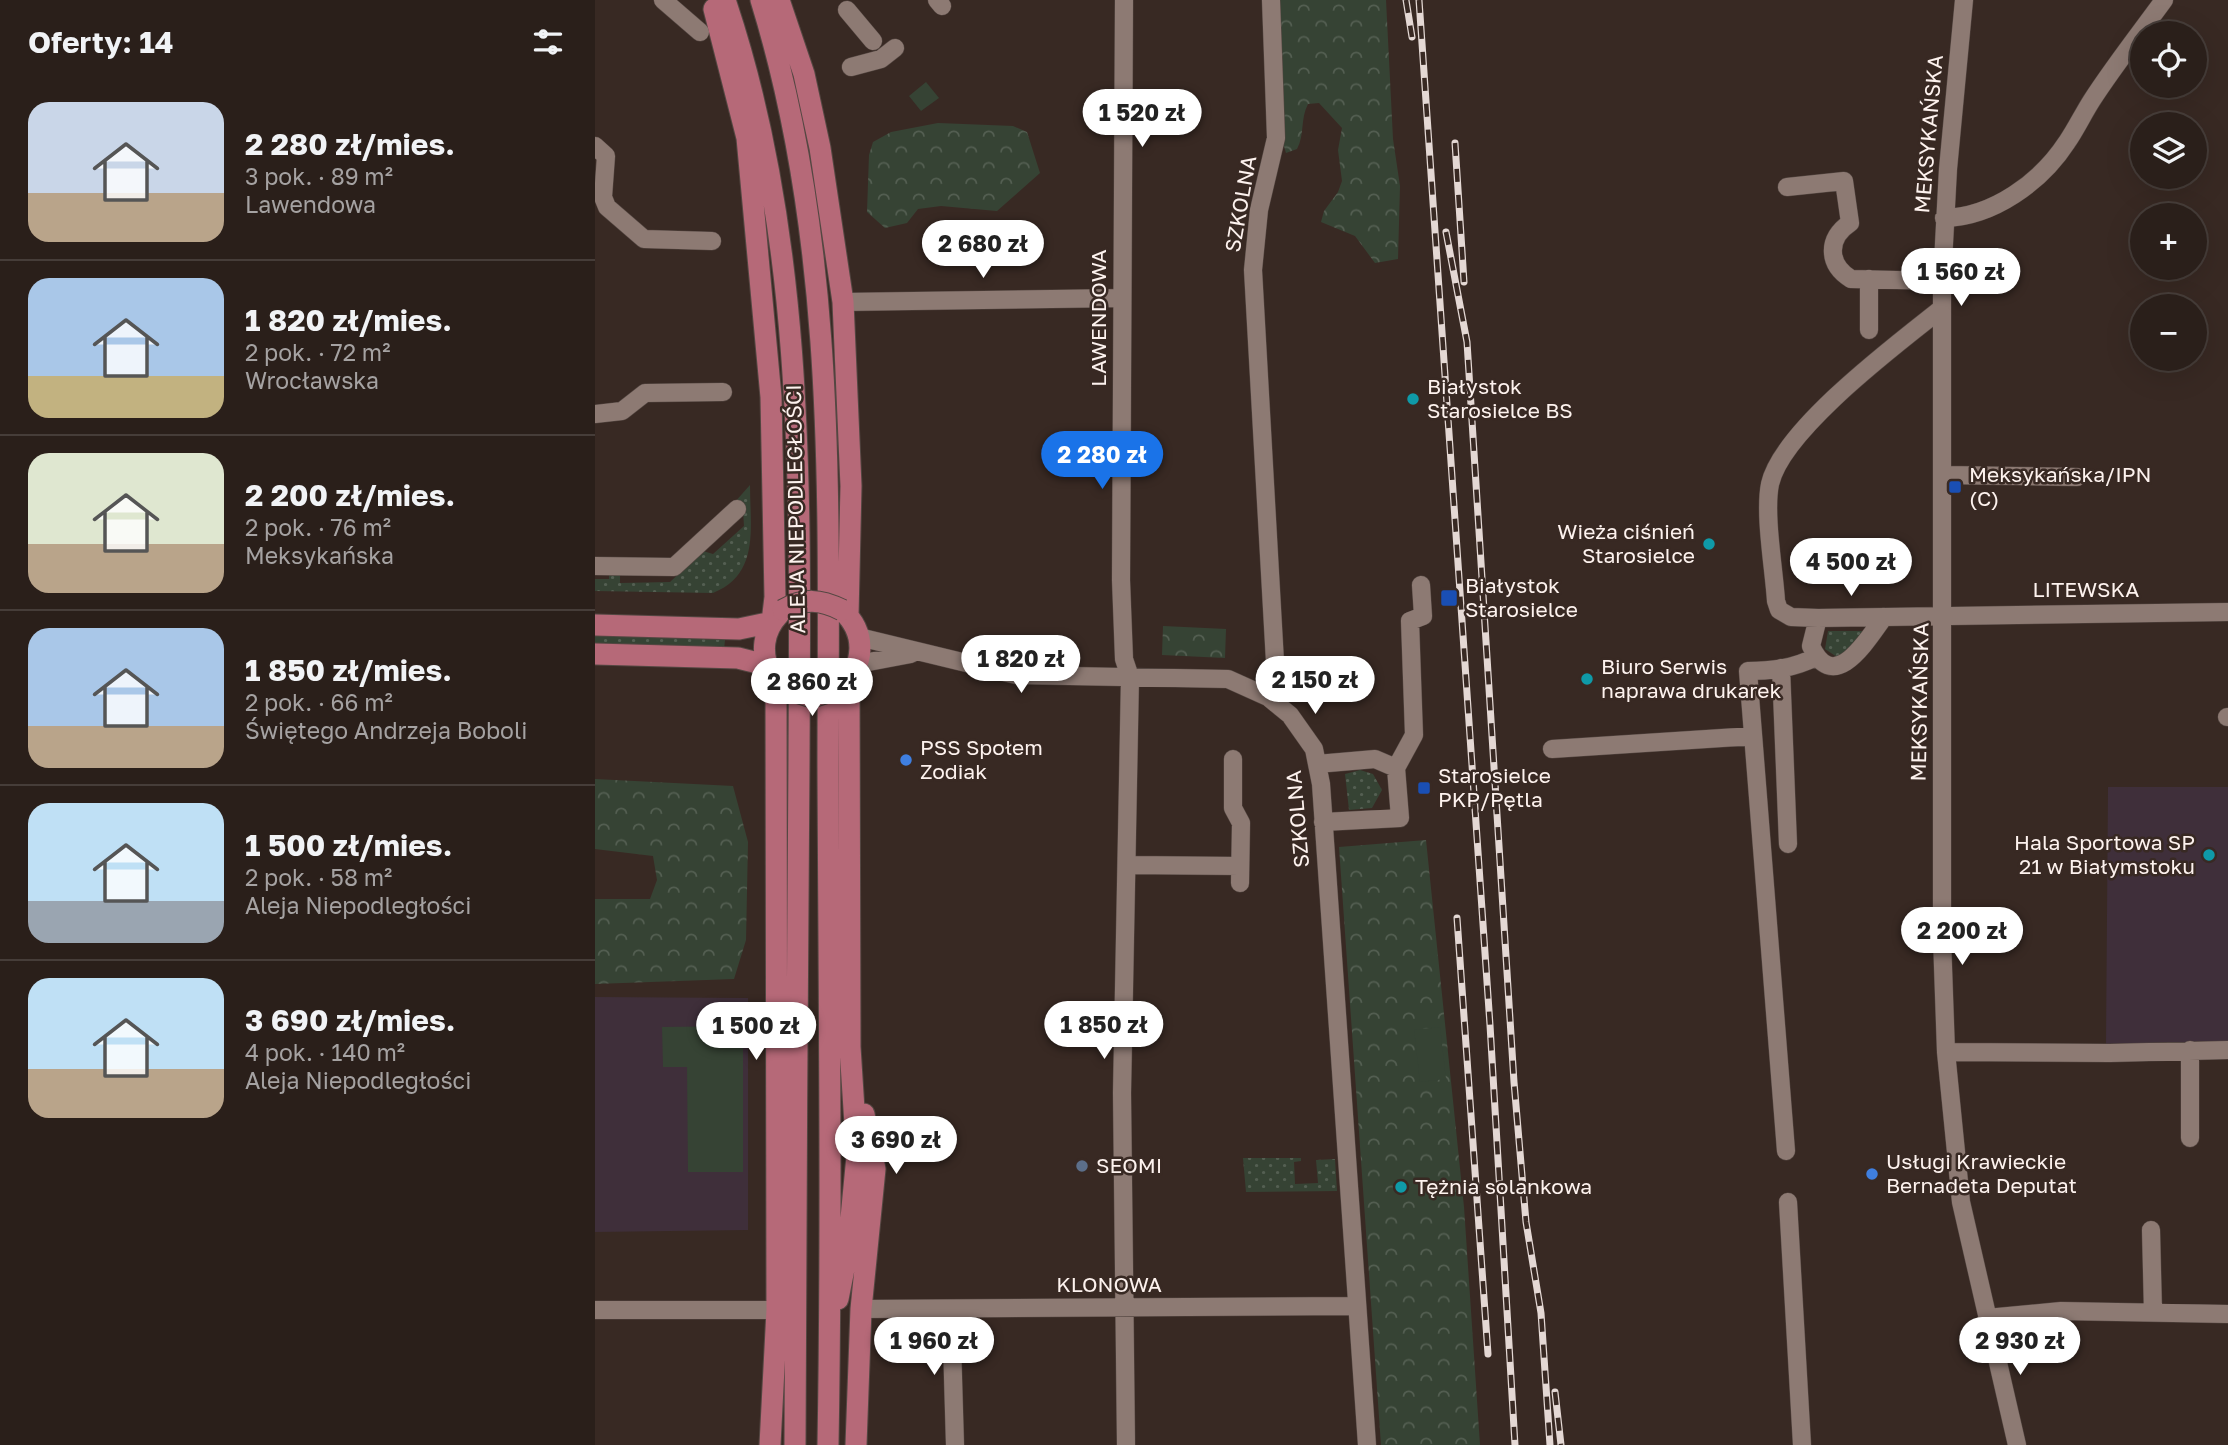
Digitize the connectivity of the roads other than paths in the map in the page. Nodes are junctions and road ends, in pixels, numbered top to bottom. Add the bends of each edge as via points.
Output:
1 (663, 0) edge
2 (711, 0) edge
3 (725, 0) edge
4 (761, 0) edge
5 (779, 0) edge
6 (1124, 0) edge
7 (1271, 0) edge
8 (1964, 0) edge
9 (2164, 0) edge
10 (847, 10) dead end
11 (700, 32) dead end
12 (873, 41) dead end
13 (895, 48) dead end
14 (851, 67) dead end
15 (595, 146) edge
16 (1787, 187) dead end
17 (1944, 218) junction
18 (712, 241) dead end
19 (1869, 279) junction
20 (1942, 281) junction
21 (1122, 298) junction
22 (843, 302) junction
23 (1941, 309) junction
24 (1869, 330) dead end
25 (723, 392) dead end
26 (595, 414) edge
27 (1943, 475) junction
28 (2077, 477) dead end
29 (737, 509) dead end
30 (595, 566) edge
31 (1421, 585) dead end
32 (2228, 612) edge
33 (845, 613) junction
34 (1944, 615) junction
35 (777, 616) junction
36 (1884, 617) junction
37 (1818, 618) junction
38 (595, 625) edge
39 (859, 637) junction
40 (918, 653) junction
41 (595, 654) edge
42 (1816, 657) junction
43 (1781, 668) junction
44 (849, 677) junction
45 (1130, 677) junction
46 (775, 678) junction
47 (1268, 696) junction
48 (1753, 736) junction
49 (1552, 749) dead end
50 (1233, 759) dead end
51 (1317, 764) junction
52 (1396, 768) junction
53 (1323, 822) junction
54 (1788, 844) dead end
55 (1127, 865) junction
56 (850, 1047) junction
57 (2228, 1050) edge
58 (2190, 1051) junction
59 (1946, 1052) junction
60 (2190, 1138) dead end
61 (1786, 1151) dead end
62 (1788, 1202) dead end
63 (2151, 1230) dead end
64 (1356, 1306) junction
65 (1123, 1307) junction
66 (861, 1309) junction
67 (951, 1309) junction
68 (595, 1310) edge
69 (777, 1310) junction
70 (2153, 1312) junction
71 (2228, 1314) edge
72 (1987, 1318) junction
73 (795, 1360) junction
74 (829, 1367) junction
75 (770, 1445) edge
76 (786, 1445) edge
77 (795, 1445) edge
78 (828, 1445) edge
79 (856, 1445) edge
80 (955, 1445) edge
81 (1126, 1445) edge
82 (1367, 1445) edge
83 (1802, 1445) edge
84 (2017, 1445) edge

1 - 11 street
2 - 35 main road via 747,138 771,397
3 - 73 main road, ALEJA NIEPODLEGŁOŚCI via 753,94 764,152 787,301 796,407
4 - 74 main road, ALEJA NIEPODLEGŁOŚCI via 798,150 811,225 827,409
5 - 22 main road via 800,62 820,148
6 - 21 street, LAWENDOWA
7 - 47 street, SZKOLNA via 1276,138 1259,210 1254,270 1275,662
8 - 17 street, MEKSYKAŃSKA
9 - 17 street via 2066,144 2039,175 2009,198 1974,214
10 - 12 street
13 - 14 street via 881,59
15 - 18 street via 606,156 603,197 607,207 644,239
16 - 19 street via 1845,181 1850,223 1835,236 1832,256 1851,279
17 - 20 street, MEKSYKAŃSKA
19 - 20 street
19 - 24 street
20 - 23 street, MEKSYKAŃSKA
21 - 22 street
21 - 45 street, LAWENDOWA via 1121,580 1124,659
22 - 33 main road via 851,486
23 - 27 street, MEKSYKAŃSKA
23 - 37 street, LITEWSKA via 1817,416 1776,468 1769,497 1776,601 1784,615
25 - 26 street via 646,393 622,411
27 - 28 street
27 - 34 street, MEKSYKAŃSKA
29 - 30 street via 674,567
31 - 52 street via 1423,616 1411,621 1414,735
32 - 34 street, LITEWSKA
33 - 35 main road, bridge via 812,600 797,602
33 - 39 main road
34 - 36 street, LITEWSKA
34 - 59 street, MEKSYKAŃSKA
35 - 38 main road via 739,629
35 - 46 main road via 764,642
36 - 37 street, LITEWSKA
36 - 42 street via 1853,658 1839,666
37 - 42 street via 1811,646
39 - 40 street
39 - 44 main road
40 - 44 street
40 - 45 street via 1016,675
41 - 46 main road via 738,658
42 - 43 street
43 - 48 street via 1748,671
43 - 54 street
44 - 46 main road, bridge via 812,697
44 - 56 main road
45 - 47 street via 1228,679
45 - 55 street, LAWENDOWA
46 - 69 main road
47 - 51 street, SZKOLNA via 1308,739
48 - 49 street
48 - 61 street
50 - 55 street via 1233,808 1241,823 1240,875
51 - 52 street via 1375,759
51 - 53 street, SZKOLNA
52 - 53 street via 1400,818
53 - 64 street, SZKOLNA
55 - 65 street, LAWENDOWA
56 - 66 main road via 875,1169
56 - 74 main road via 857,1156 854,1204
57 - 58 street
58 - 59 street
58 - 60 street
59 - 72 street, MEKSYKAŃSKA via 1961,1202
62 - 83 street
63 - 70 street
64 - 65 street, KLONOWA
64 - 82 street, SZKOLNA
65 - 67 street, KLONOWA
65 - 81 street, LAWENDOWA
66 - 67 street, KLONOWA
66 - 79 main road
67 - 80 street
68 - 69 street
69 - 75 main road
70 - 71 street
70 - 72 street via 2061,1311
72 - 84 street, MEKSYKAŃSKA
73 - 76 main road
73 - 77 main road, ALEJA NIEPODLEGŁOŚCI
74 - 78 main road, ALEJA NIEPODLEGŁOŚCI

